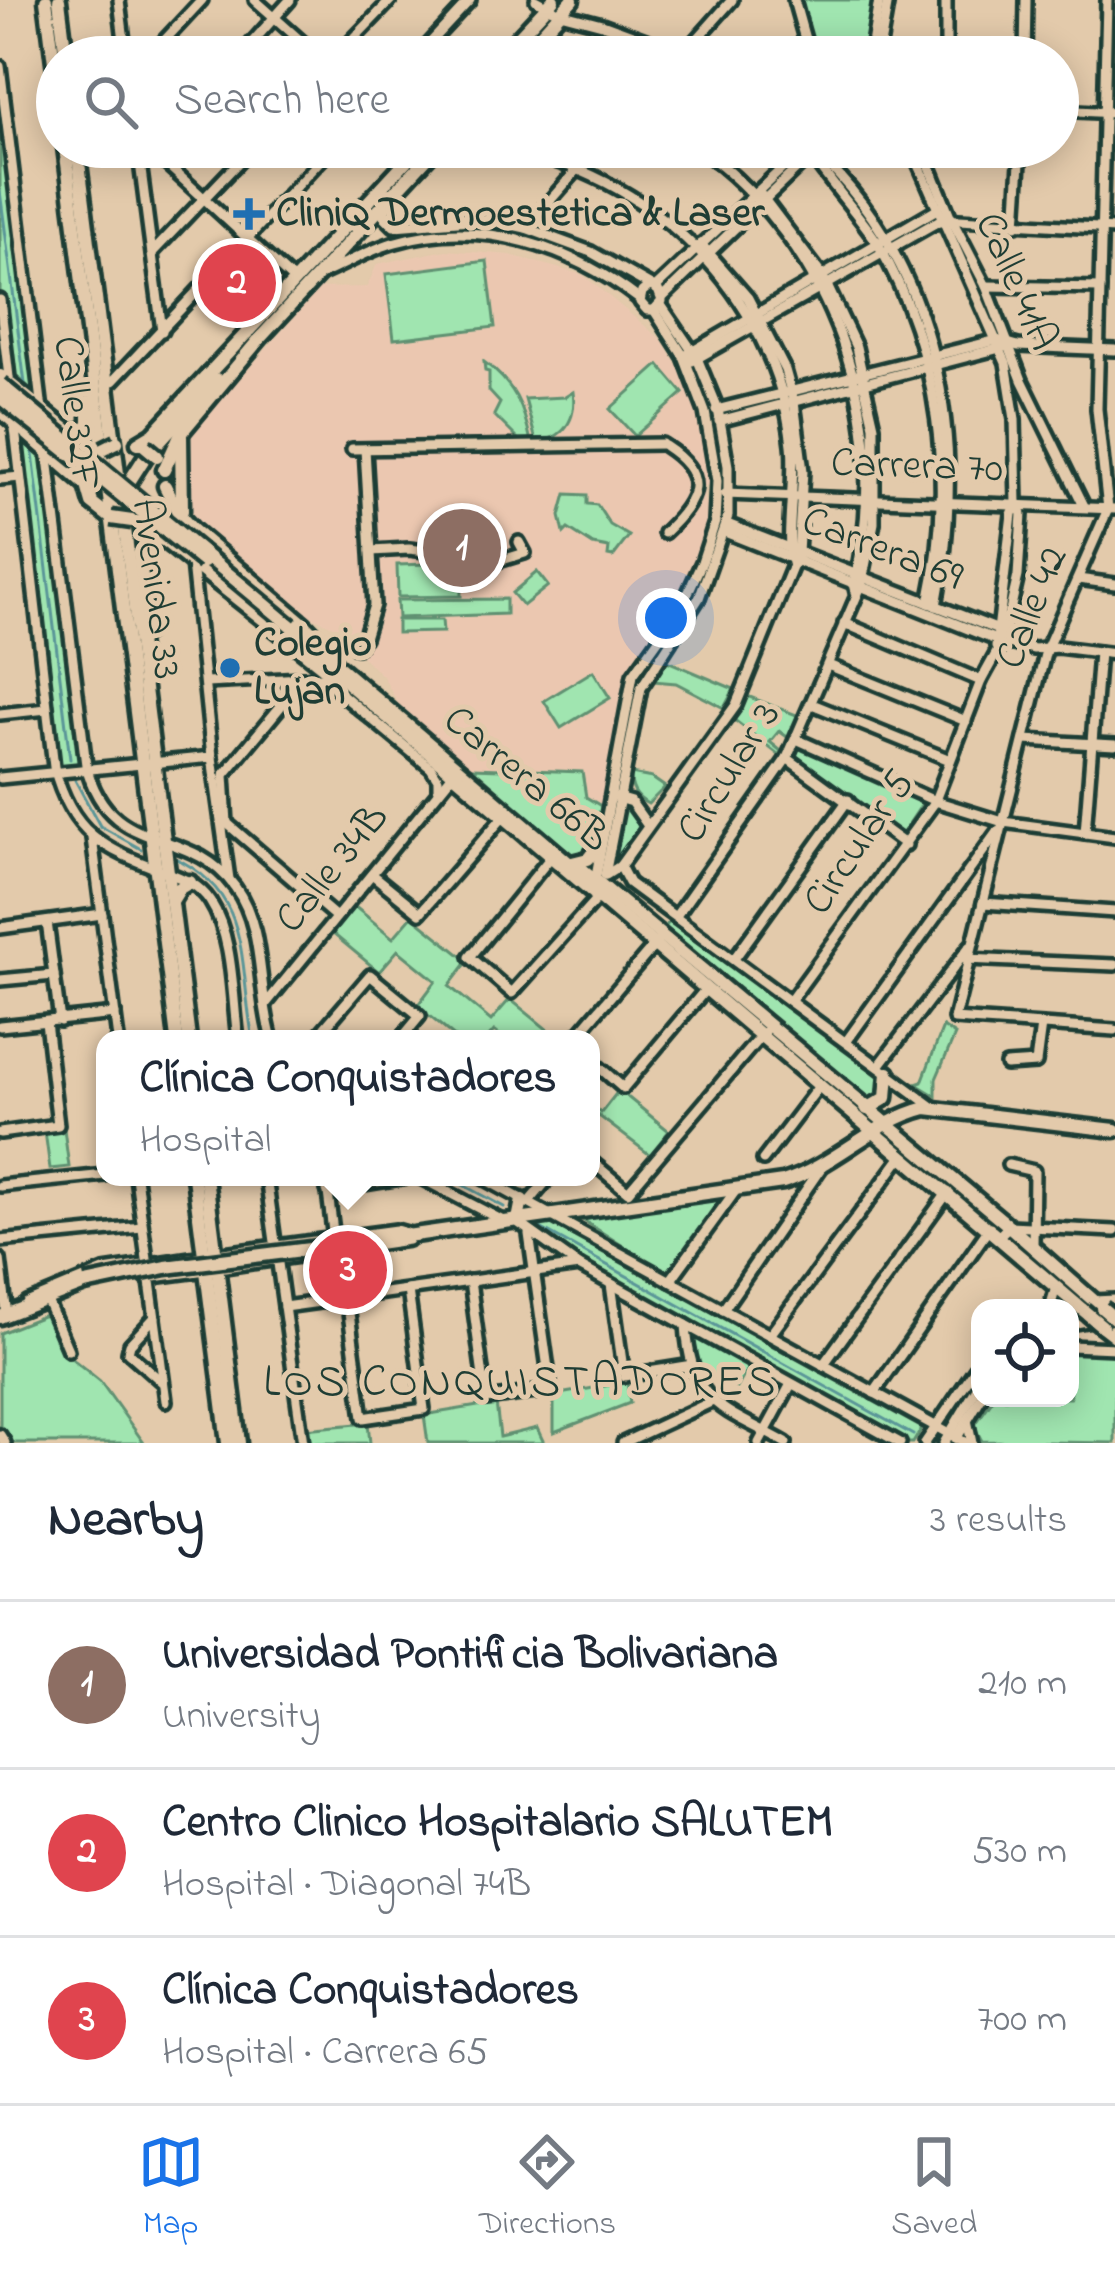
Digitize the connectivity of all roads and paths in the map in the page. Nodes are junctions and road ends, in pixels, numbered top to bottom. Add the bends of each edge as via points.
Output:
1 (46, 0) edge
2 (59, 0) edge
3 (119, 0) edge
4 (202, 0) edge
5 (254, 0) edge
6 (290, 0) edge
7 (391, 0) edge
8 (470, 0) edge
9 (572, 0) edge
10 (732, 0) edge
11 (794, 0) edge
12 (884, 0) edge
13 (946, 0) edge
14 (1026, 0) edge
15 (1107, 0) edge
16 (549, 5) edge
17 (275, 17) junction
18 (51, 36) edge
19 (63, 36) edge
20 (123, 36) edge
21 (169, 36) edge
22 (258, 36) edge
23 (296, 36) edge
24 (356, 36) edge
25 (437, 36) edge
26 (520, 36) edge
27 (532, 36) edge
28 (632, 36) edge
29 (702, 36) edge
30 (804, 36) edge
31 (878, 36) edge
32 (946, 36) edge
33 (1025, 36) edge
34 (0, 66) edge
35 (1079, 111) edge
36 (1111, 113) edge
37 (67, 168) edge
38 (80, 168) edge
39 (141, 168) edge
40 (172, 168) edge
41 (233, 168) edge
42 (313, 168) edge
43 (399, 168) edge
44 (418, 168) edge
45 (577, 168) edge
46 (580, 168) edge
47 (727, 168) edge
48 (790, 168) edge
49 (825, 168) edge
50 (835, 168) edge
51 (921, 168) edge
52 (928, 168) edge
53 (1020, 168) edge
54 (759, 196) junction
55 (204, 199) junction
56 (389, 199) junction
57 (943, 215) junction
58 (436, 222) junction
59 (1016, 225) junction
60 (526, 228) junction
61 (1109, 229) edge
62 (436, 235) junction
63 (248, 238) junction
64 (517, 239) junction
65 (884, 244) junction
66 (702, 250) junction
67 (152, 253) junction
68 (80, 268) junction
69 (319, 275) junction
70 (94, 280) junction
71 (294, 281) junction
72 (822, 284) junction
73 (973, 286) junction
74 (986, 286) junction
75 (1100, 288) junction
76 (656, 298) junction
77 (639, 299) junction
78 (0, 303) edge
79 (278, 317) junction
80 (756, 320) junction
81 (162, 331) junction
82 (1002, 344) junction
83 (1098, 350) junction
84 (1115, 350) edge
85 (690, 357) junction
86 (930, 361) junction
87 (860, 379) junction
88 (113, 381) junction
89 (3, 382) edge
90 (23, 394) junction
91 (0, 397) edge
92 (788, 397) junction
93 (6, 408) edge
94 (42, 409) junction
95 (1037, 413) junction
96 (719, 415) junction
97 (707, 418) junction
98 (1015, 418) junction
99 (7, 423) edge
100 (181, 433) junction
101 (73, 434) junction
102 (46, 448) junction
103 (102, 449) junction
104 (141, 450) junction
105 (56, 465) junction
106 (20, 476) junction
107 (0, 479) edge
108 (86, 485) junction
109 (165, 486) junction
110 (121, 490) junction
111 (723, 494) junction
112 (799, 495) junction
113 (871, 498) junction
114 (946, 501) junction
115 (1017, 503) junction
116 (1084, 506) junction
117 (1112, 508) edge
118 (106, 515) junction
119 (182, 518) junction
120 (133, 520) junction
121 (726, 528) junction
122 (193, 530) junction
123 (664, 533) dead end
124 (162, 539) junction
125 (519, 542) dead end
126 (370, 551) junction
127 (180, 553) junction
128 (793, 557) junction
129 (229, 560) junction
130 (192, 563) junction
131 (211, 578) junction
132 (1078, 579) junction
133 (858, 583) junction
134 (1115, 584) edge
135 (933, 604) junction
136 (844, 623) junction
137 (1001, 638) junction
138 (360, 643) dead end
139 (1046, 650) junction
140 (1099, 652) junction
141 (1115, 653) edge
142 (310, 659) junction
143 (828, 665) junction
144 (344, 675) junction
145 (321, 677) junction
146 (139, 678) junction
147 (304, 678) junction
148 (981, 681) junction
149 (206, 682) junction
150 (812, 704) junction
151 (47, 710) junction
152 (0, 714) edge
153 (966, 721) junction
154 (211, 730) junction
155 (796, 739) junction
156 (1024, 740) junction
157 (1091, 744) junction
158 (1115, 745) edge
159 (212, 757) junction
160 (787, 758) junction
161 (423, 760) junction
162 (950, 760) junction
163 (149, 762) junction
164 (438, 762) junction
165 (234, 763) junction
166 (84, 769) junction
167 (58, 771) junction
168 (452, 774) junction
169 (0, 778) edge
170 (438, 792) junction
171 (614, 796) junction
172 (848, 800) junction
173 (935, 801) junction
174 (503, 817) junction
175 (223, 819) junction
176 (1003, 822) junction
177 (648, 826) junction
178 (1085, 832) junction
179 (1115, 837) edge
180 (92, 838) junction
181 (158, 839) junction
182 (906, 844) junction
183 (599, 845) junction
184 (550, 859) junction
185 (976, 863) junction
186 (570, 864) junction
187 (620, 866) junction
188 (162, 871) junction
189 (991, 872) junction
190 (372, 874) junction
191 (229, 879) junction
192 (190, 882) junction
193 (601, 884) junction
194 (171, 902) junction
195 (983, 903) junction
196 (1115, 912) edge
197 (101, 914) junction
198 (676, 916) junction
199 (336, 917) junction
200 (47, 922) junction
201 (0, 928) edge
202 (657, 942) junction
203 (734, 959) junction
204 (965, 959) junction
205 (1115, 965) edge
206 (54, 975) junction
207 (0, 980) edge
208 (706, 989) junction
209 (790, 1000) junction
210 (265, 1005) junction
211 (115, 1014) junction
212 (60, 1021) junction
213 (46, 1022) junction
214 (1041, 1025) junction
215 (0, 1026) edge
216 (117, 1030) edge
217 (176, 1030) edge
218 (188, 1030) edge
219 (237, 1030) edge
220 (269, 1030) edge
221 (323, 1030) edge
222 (408, 1030) edge
223 (582, 1030) edge
224 (1115, 1030) edge
225 (764, 1032) junction
226 (846, 1042) junction
227 (1006, 1065) dead end
228 (600, 1068) edge
229 (884, 1070) junction
230 (820, 1085) junction
231 (913, 1091) junction
232 (933, 1107) junction
233 (867, 1109) junction
234 (904, 1115) junction
235 (881, 1129) junction
236 (1115, 1130) edge
237 (0, 1133) edge
238 (905, 1149) junction
239 (763, 1160) dead end
240 (824, 1163) junction
241 (1008, 1165) dead end
242 (600, 1169) edge
243 (96, 1175) edge
244 (0, 1186) edge
245 (137, 1186) edge
246 (196, 1186) edge
247 (207, 1186) edge
248 (267, 1186) edge
249 (327, 1186) edge
250 (352, 1186) edge
251 (443, 1186) edge
252 (491, 1186) edge
253 (543, 1186) edge
254 (327, 1190) junction
255 (736, 1190) junction
256 (948, 1192) junction
257 (521, 1216) junction
258 (551, 1216) junction
259 (142, 1227) junction
260 (999, 1230) junction
261 (1115, 1231) edge
262 (1035, 1234) junction
263 (418, 1235) junction
264 (334, 1239) junction
265 (0, 1241) edge
266 (276, 1246) junction
267 (0, 1259) edge
268 (278, 1260) junction
269 (211, 1262) junction
270 (147, 1263) junction
271 (579, 1266) junction
272 (535, 1272) junction
273 (149, 1277) junction
274 (470, 1281) junction
275 (670, 1281) junction
276 (611, 1284) junction
277 (1056, 1287) junction
278 (408, 1290) junction
279 (347, 1298) junction
280 (1054, 1299) edge
281 (48, 1303) junction
282 (284, 1307) junction
283 (724, 1310) junction
284 (1099, 1311) edge
285 (6, 1315) edge
286 (155, 1317) junction
287 (686, 1325) junction
288 (770, 1336) junction
289 (1115, 1336) edge
290 (1079, 1346) edge
291 (1115, 1348) edge
292 (68, 1350) dead end
293 (692, 1365) junction
294 (823, 1365) junction
295 (971, 1375) edge
296 (164, 1382) junction
297 (791, 1384) junction
298 (874, 1393) junction
299 (166, 1401) dead end
300 (711, 1402) junction
301 (971, 1406) edge
302 (975, 1407) edge
303 (967, 1418) junction
304 (935, 1426) junction
305 (766, 1431) junction
306 (0, 1435) edge
307 (957, 1441) edge
308 (5, 1443) edge
309 (227, 1443) edge
310 (239, 1443) edge
311 (303, 1443) edge
312 (622, 1443) edge
313 (759, 1443) edge
314 (786, 1443) edge
315 (900, 1443) edge
316 (925, 1443) edge

1 - 18 main road
2 - 19 main road
3 - 20 street
4 - 21 street
5 - 17 street
6 - 17 street
7 - 24 street
8 - 25 street
9 - 16 main road
10 - 29 street
11 - 30 street
12 - 31 street
13 - 32 street
14 - 33 street
15 - 36 street, Calle 42
16 - 26 main road
16 - 27 main road
16 - 28 street
17 - 22 street
17 - 23 street
34 - 94 street, Calle 32F
35 - 36 street
36 - 61 street, Calle 42
37 - 68 main road, Avenida 33
38 - 70 main road, Avenida 33
39 - 67 street
40 - 55 street
41 - 55 street
42 - 63 street
43 - 71 main road
44 - 56 main road
45 - 60 street
46 - 66 street via 633,195
47 - 54 street, Circular 3
48 - 54 street
49 - 65 street
50 - 65 street
51 - 57 street, Circular 5
52 - 57 street, Calle 41A
53 - 59 street
54 - 66 street
54 - 72 street, Circular 3
55 - 63 street
55 - 67 street
56 - 58 street via 384,217 394,226
56 - 69 main road
57 - 59 street
57 - 65 street
57 - 73 street, Circular 5
57 - 74 street, Calle 41A
58 - 60 street
58 - 62 street
59 - 61 street
60 - 64 street
60 - 76 street via 591,252
61 - 75 street, Calle 42
62 - 64 street
62 - 69 street via 382,246
63 - 71 street
63 - 81 street
64 - 77 street via 586,263
65 - 72 street
65 - 86 street
66 - 76 street
66 - 80 street
67 - 81 street
68 - 101 main road via 91,418
68 - 146 main road, Avenida 33
69 - 79 main road
70 - 88 main road
70 - 110 main road, Avenida 33
71 - 104 main road
72 - 80 street
72 - 87 street, Circular 3
73 - 74 street
73 - 82 street, Circular 5
74 - 75 street
74 - 82 street, Calle 41A
75 - 83 street, Calle 42
76 - 77 street
76 - 77 street via 644,308
76 - 85 street
78 - 89 street, Calle 32F
79 - 100 main road
79 - 110 main road
80 - 85 street
80 - 92 street
81 - 88 street
82 - 83 street
82 - 86 street
82 - 95 street, Calle 41A
82 - 98 street, Circular 5
83 - 84 street
83 - 117 street, Calle 42 via 1097,409
85 - 96 street
85 - 97 street
86 - 87 street
86 - 114 street
87 - 92 street
87 - 113 street, Circular 3
88 - 104 main road
89 - 90 main road
89 - 93 street, Calle 32F
89 - 110 main road, bridge
90 - 93 main road
90 - 94 main road
91 - 110 main road, bridge
92 - 96 street
92 - 112 street
93 - 99 main road
94 - 101 main road
94 - 102 street, Calle 32F
95 - 98 street
95 - 116 street, Calle 41A
96 - 97 street
96 - 111 street
97 - 111 street
98 - 115 street, Circular 5
99 - 102 main road
99 - 106 street, Calle 32F
100 - 104 main road
100 - 119 main road
101 - 103 main road
102 - 105 main road
103 - 104 main road, bridge
103 - 108 main road
104 - 109 main road
105 - 108 main road
105 - 166 street, Calle 32F
106 - 107 street
106 - 151 street, Calle 32F
108 - 118 main road
109 - 119 main road
109 - 120 main road via 151,512
110 - 144 main road, Carrera 66B, bridge
110 - 146 main road, Avenida 33
111 - 112 street, Carrera 70
111 - 121 street
111 - 171 street via 689,592 634,675
112 - 113 street, Carrera 70
112 - 128 street
113 - 114 street, Carrera 70
113 - 133 street, Circular 3
114 - 115 street, Carrera 70
114 - 135 street
115 - 116 street, Carrera 70
115 - 137 street, Circular 5
116 - 117 street, Carrera 70
117 - 132 street, Calle 42
118 - 120 main road, bridge
118 - 146 main road via 121,629
119 - 122 main road
120 - 124 main road
121 - 128 street, Carrera 69
121 - 171 street via 692,610 645,678
122 - 127 main road
122 - 129 main road
123 - 126 street via 694,498 692,469 663,447 358,449
124 - 127 main road
124 - 146 main road via 140,551 146,607
125 - 126 street via 525,553 502,560
126 - 138 street via 374,605
127 - 130 main road
128 - 133 street, Carrera 69
128 - 177 street via 736,705
129 - 131 main road via 217,562
129 - 144 main road via 322,641
130 - 131 main road
130 - 149 street
131 - 142 main road
132 - 134 street
132 - 139 street, Calle 42
133 - 135 street, Carrera 69
133 - 136 street, Circular 3
133 - 137 street, Carrera 69
135 - 137 street, Carrera 69
136 - 143 street, Circular 3
136 - 148 street
137 - 139 street, Carrera 69
137 - 148 street, Circular 5
139 - 140 street, Carrera 69
139 - 156 street, Calle 42
140 - 141 street, Carrera 69
140 - 157 street
142 - 144 main road
142 - 145 main road
143 - 150 street, Circular 3
143 - 153 street
144 - 164 main road, Carrera 66B
144 - 186 main road, Carrera 66B
145 - 147 street
145 - 161 street, Carrera 66B
146 - 163 main road, Avenida 33
147 - 149 street
147 - 165 street
148 - 153 street, Circular 5
149 - 154 street
150 - 155 street, Circular 3
150 - 162 street
151 - 152 street
151 - 167 street, Calle 32F
153 - 162 street, Circular 5
154 - 159 street
154 - 165 street via 218,755
155 - 160 street, Circular 3
155 - 173 street
156 - 157 street
156 - 176 street, Calle 42
157 - 158 street
157 - 178 street
159 - 163 street
159 - 175 street
160 - 172 street
160 - 198 street, Circular 3
161 - 164 main road
161 - 170 street, Carrera 66B via 437,775
162 - 173 street, Circular 5
163 - 166 street
163 - 181 main road, Avenida 33
164 - 168 main road, Carrera 66B
165 - 175 street via 223,781
166 - 167 street
166 - 181 street via 113,817
167 - 169 street
167 - 180 street, Calle 32F via 67,805
168 - 170 street, Calle 34B
168 - 174 main road, Carrera 66B
170 - 190 street, Calle 34B
171 - 177 street via 631,802
171 - 183 street
171 - 193 street
172 - 182 street
172 - 203 street
173 - 176 street
173 - 182 street, Circular 5
174 - 184 main road, Carrera 66B
174 - 190 street via 420,913
175 - 191 street
175 - 199 street
176 - 178 street
176 - 185 street
176 - 189 street, Calle 42
177 - 187 street
178 - 179 street
180 - 188 street
180 - 197 street
181 - 188 main road, Avenida 33
181 - 191 street via 200,855
182 - 209 street, Circular 5
183 - 186 main road
183 - 193 street
184 - 193 main road, Carrera 66B via 575,880
184 - 193 street via 470,957 512,993
185 - 189 street
185 - 226 street
186 - 193 main road, Carrera 66B
187 - 193 street
187 - 198 street via 628,883
188 - 192 street
188 - 194 main road, Avenida 33
188 - 217 main road, Avenida 33
189 - 195 street, Calle 42
190 - 199 street, Calle 34B
191 - 210 street via 249,910
192 - 194 main road
192 - 219 street via 219,919
193 - 202 main road, Carrera 66B
194 - 218 main road, Avenida 33
195 - 196 street
195 - 204 street, Calle 42
197 - 200 street
197 - 211 street
198 - 203 street
199 - 210 street, Calle 34B
200 - 201 street
200 - 206 street
202 - 208 main road, Carrera 66B
202 - 223 street
202 - 225 main road, Carrera 66B
203 - 209 street
204 - 205 street
204 - 214 street, Calle 42 via 954,1019
204 - 229 street
206 - 207 street
206 - 212 street
208 - 225 main road, Carrera 66B
208 - 228 street via 623,1088
209 - 226 street
210 - 220 street
211 - 212 street
211 - 216 street
212 - 213 street
213 - 215 street
213 - 237 street via 58,1126
214 - 224 street
214 - 227 street via 1036,1063
221 - 222 street via 370,975 420,1016
225 - 230 main road, Carrera 66B
225 - 233 main road, Carrera 66B
225 - 242 street via 628,1192
226 - 229 street
229 - 231 street
229 - 233 main road via 886,1098
230 - 235 main road, Carrera 66B
230 - 239 street
231 - 232 street
231 - 234 street
232 - 234 main road
232 - 236 main road
233 - 235 main road, Carrera 66B
234 - 235 main road
234 - 238 main road
235 - 238 main road
235 - 240 main road
238 - 256 main road
238 - 260 main road
238 - 288 street
240 - 255 main road
240 - 283 street
241 - 262 street via 1034,1171
243 - 244 street
245 - 259 street
246 - 269 main road
247 - 269 main road
248 - 266 street
249 - 254 street
250 - 254 street
251 - 257 street
252 - 257 street
253 - 257 street
254 - 264 street
255 - 258 main road
255 - 275 street
256 - 260 main road
256 - 294 street
257 - 258 main road
257 - 263 main road
257 - 271 street
257 - 272 street
258 - 275 street
259 - 265 street
259 - 270 street
260 - 262 main road
260 - 277 main road
260 - 298 street
261 - 262 street
262 - 284 main road
263 - 264 street
263 - 268 street
263 - 285 main road, bridge via 166,1267 85,1284
264 - 266 street
266 - 268 street
266 - 269 street
267 - 285 street
268 - 269 street
268 - 282 street
269 - 270 street
269 - 273 street
269 - 309 main road
269 - 310 main road
270 - 273 street
270 - 285 street via 70,1282
271 - 272 street
271 - 276 street
272 - 274 street
272 - 274 street via 551,1390 486,1399
273 - 281 street
273 - 286 street
274 - 278 street
275 - 283 street
276 - 287 street
276 - 293 street via 625,1376
277 - 280 street
277 - 284 main road
278 - 279 street
278 - 279 street via 424,1409 363,1418
279 - 282 street
281 - 285 street
281 - 292 street
282 - 311 street
283 - 288 street
284 - 289 main road
286 - 296 street
286 - 296 street via 128,1352
287 - 293 street
287 - 297 street
288 - 294 street
290 - 291 street
293 - 300 street
294 - 298 street
295 - 304 street
296 - 299 street
297 - 305 street
297 - 315 street
298 - 304 street
300 - 305 street
300 - 312 street
301 - 307 street
302 - 303 street
303 - 307 street
303 - 307 street
304 - 307 street
304 - 316 street
305 - 313 street
305 - 314 street
306 - 308 street

